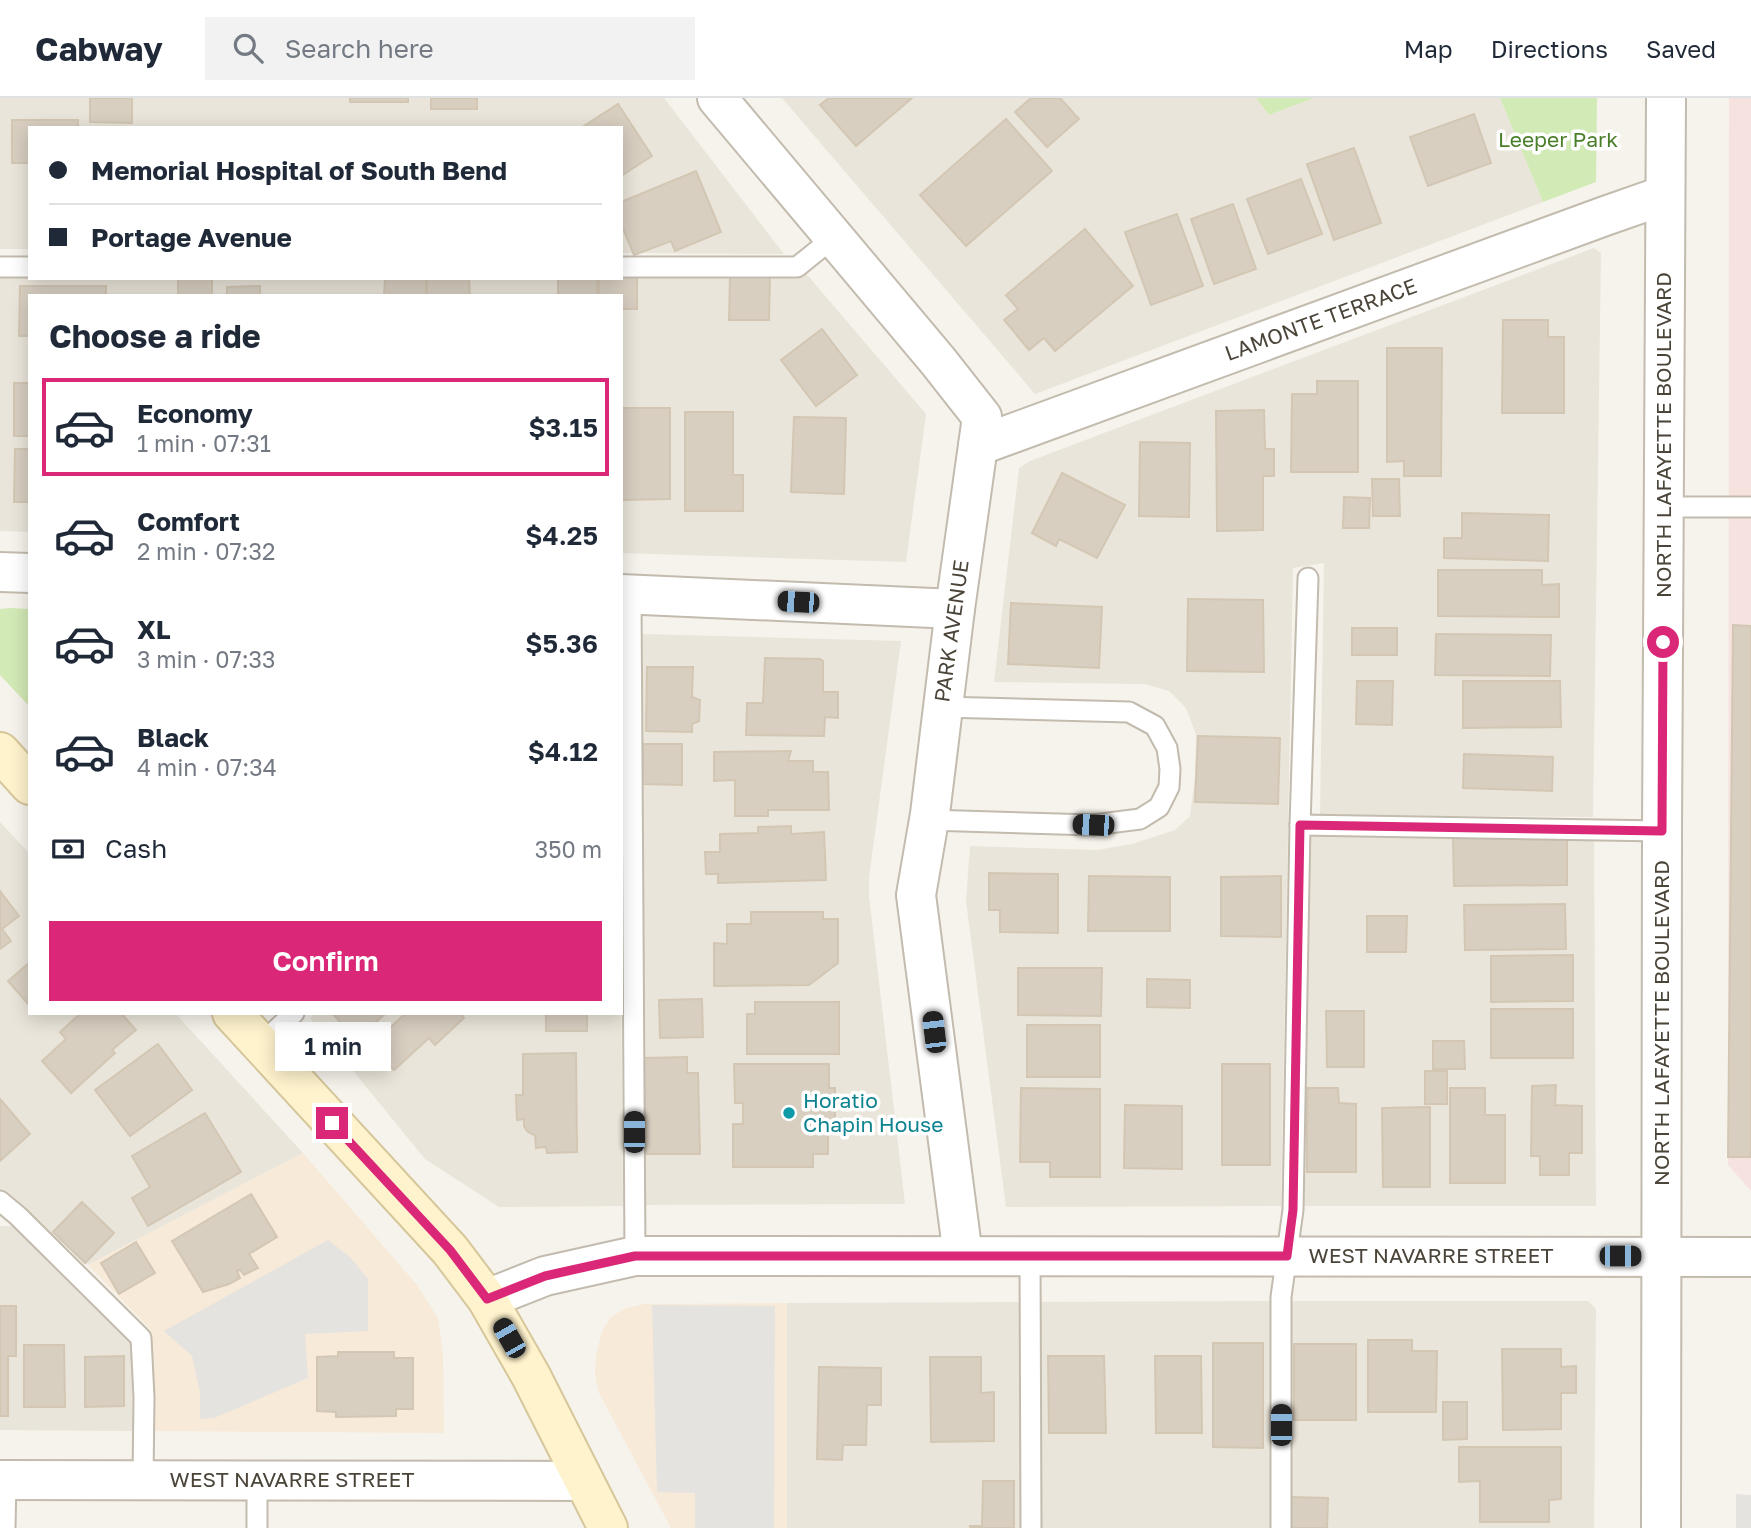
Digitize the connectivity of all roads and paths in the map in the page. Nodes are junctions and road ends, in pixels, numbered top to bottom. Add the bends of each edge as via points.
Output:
1 (717, 98) edge
2 (1666, 98) edge
3 (1665, 195) junction
4 (834, 238) junction
5 (0, 267) edge
6 (28, 267) edge
7 (623, 268) edge
8 (978, 446) junction
9 (1751, 507) edge
10 (1664, 508) junction
11 (0, 572) edge
12 (28, 573) edge
13 (1308, 578) dead end
14 (626, 594) edge
15 (955, 609) junction
16 (942, 706) junction
17 (0, 752) edge
18 (28, 783) edge
19 (929, 820) junction
20 (1300, 825) junction
21 (1662, 831) junction
22 (234, 1015) edge
23 (292, 1015) edge
24 (261, 1045) junction
25 (0, 1201) edge
26 (9, 1216) edge
27 (635, 1256) junction
28 (963, 1256) junction
29 (1030, 1256) junction
30 (1287, 1256) junction
31 (1662, 1256) junction
32 (1751, 1257) edge
33 (487, 1299) junction
34 (3, 1480) edge
35 (143, 1480) junction
36 (257, 1480) junction
37 (584, 1481) junction
38 (5, 1528) edge
39 (257, 1528) edge
40 (608, 1528) edge
41 (1031, 1528) edge
42 (1281, 1528) edge
43 (1661, 1528) edge

1 - 4 street, PARK AVENUE
2 - 3 street, NORTH LAFAYETTE BOULEVARD
3 - 8 street, LAMONTE TERRACE
3 - 10 street, NORTH LAFAYETTE BOULEVARD
4 - 7 lane via 797,267
4 - 8 street, PARK AVENUE via 982,417
5 - 6 lane
8 - 15 street, PARK AVENUE
9 - 10 lane
10 - 21 street, NORTH LAFAYETTE BOULEVARD
11 - 12 street
13 - 20 lane
14 - 15 street
14 - 27 lane
15 - 16 street, PARK AVENUE
16 - 19 street, PARK AVENUE
16 - 19 lane via 1129,712 1155,726 1167,748 1169,787 1158,807 1140,819 1093,825
17 - 18 main road
19 - 28 street, PARK AVENUE via 916,895
20 - 21 lane
20 - 30 lane via 1293,1210
21 - 31 street, NORTH LAFAYETTE BOULEVARD
22 - 24 main road
23 - 24 lane
24 - 33 main road via 450,1250
25 - 26 lane
26 - 35 lane via 141,1338
27 - 28 street, WEST NAVARRE STREET
27 - 33 street, WEST NAVARRE STREET via 545,1276
28 - 29 street, WEST NAVARRE STREET
29 - 30 street, WEST NAVARRE STREET
29 - 41 lane
30 - 31 street, WEST NAVARRE STREET
30 - 42 lane via 1281,1297
31 - 32 street, WEST NAVARRE STREET
31 - 43 street, NORTH LAFAYETTE BOULEVARD
33 - 37 main road
34 - 35 street, WEST NAVARRE STREET
34 - 38 lane
35 - 36 street, WEST NAVARRE STREET
36 - 37 street, WEST NAVARRE STREET
36 - 39 lane
37 - 40 main road

